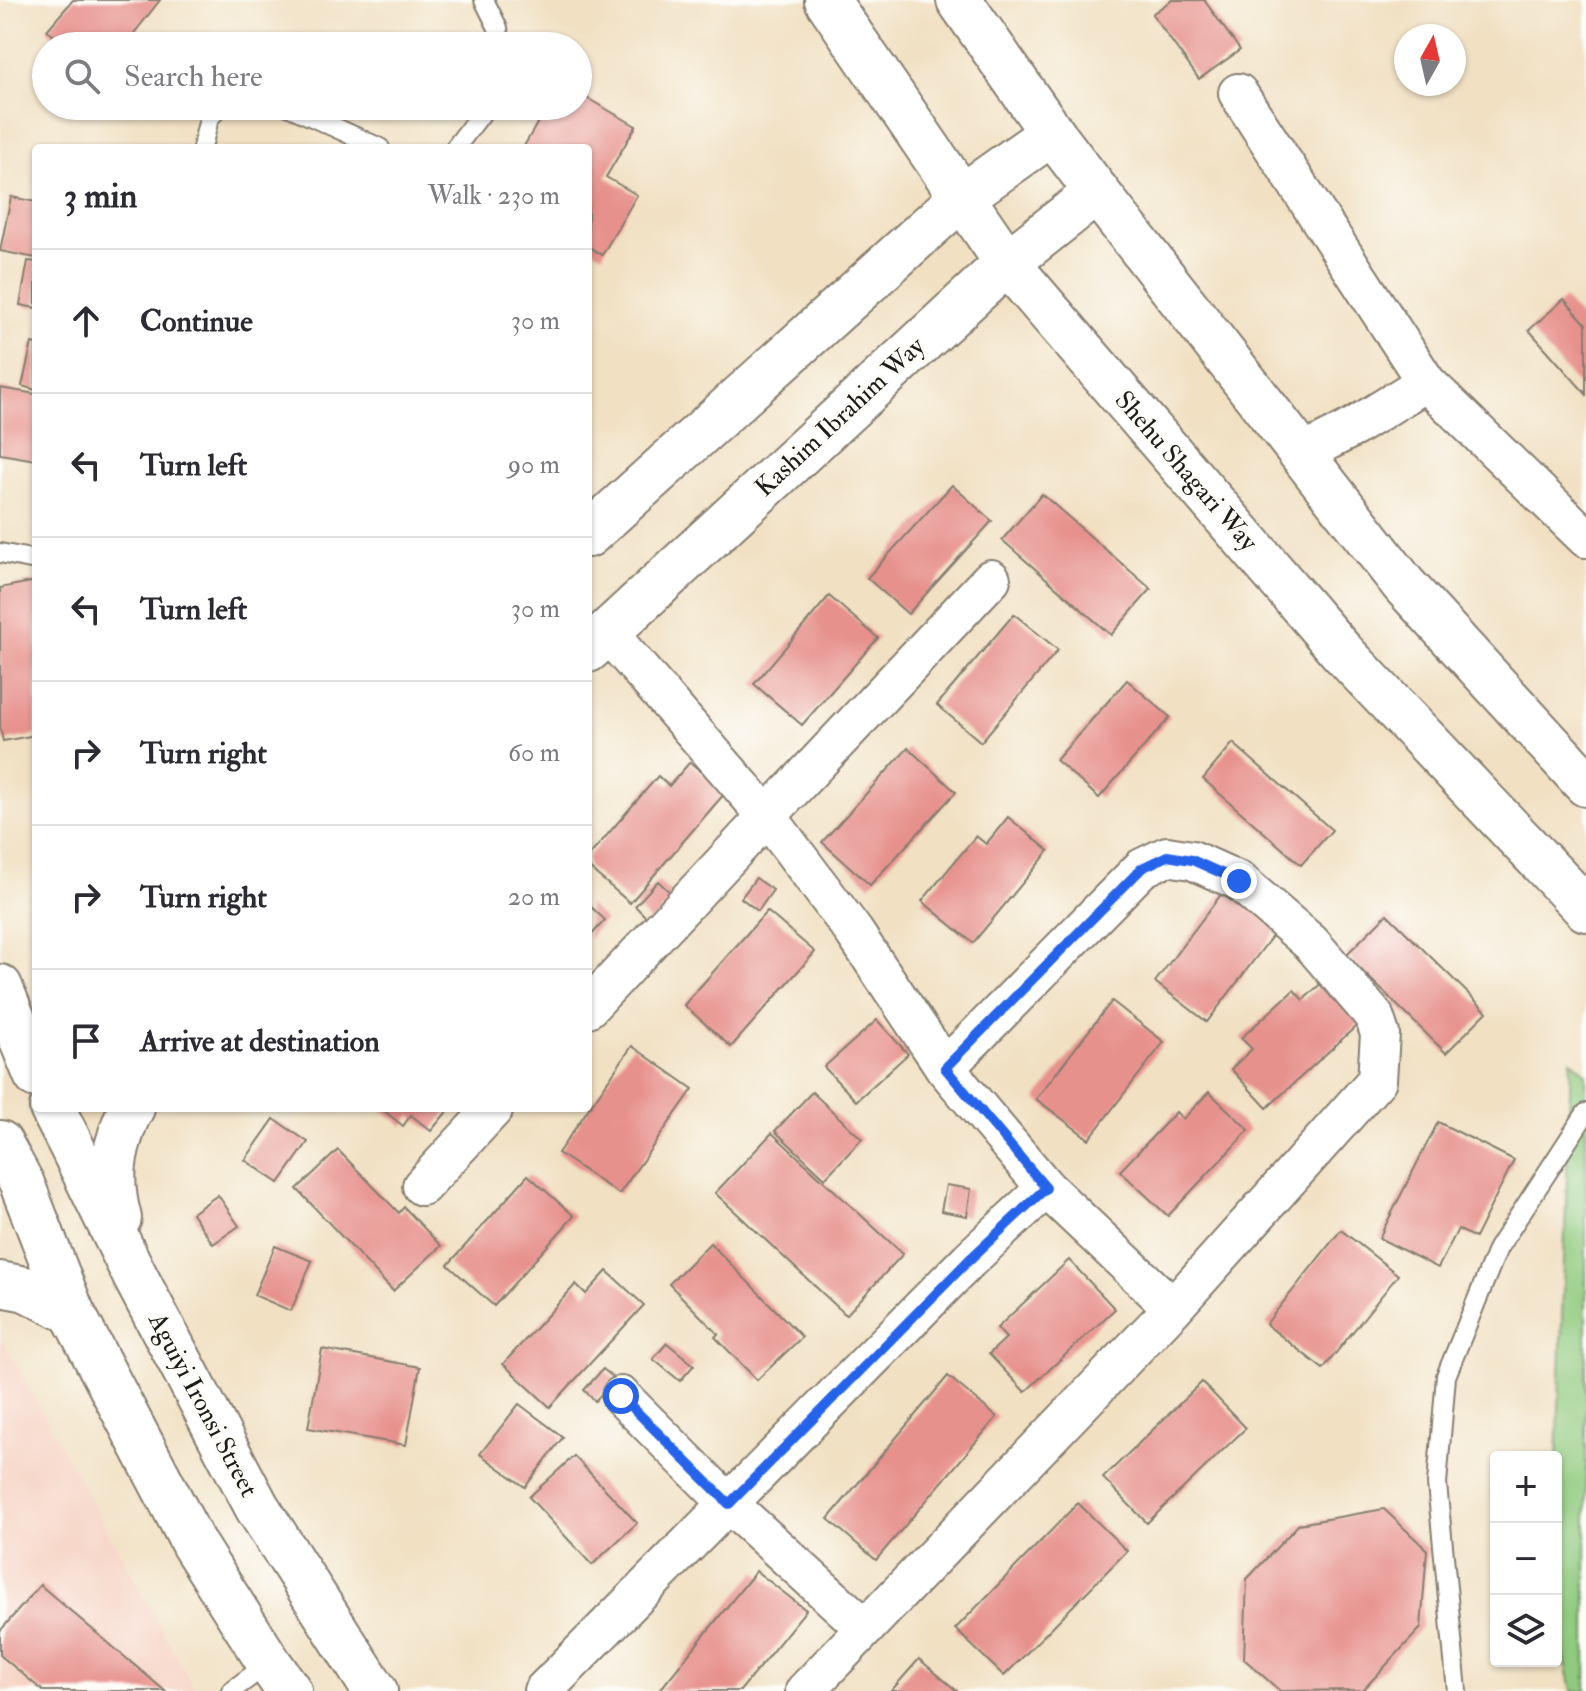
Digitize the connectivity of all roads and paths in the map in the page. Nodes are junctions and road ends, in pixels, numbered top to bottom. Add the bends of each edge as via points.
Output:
1 (484, 0) edge
2 (827, 0) edge
3 (959, 0) edge
4 (498, 32) edge
5 (1238, 93) dead end
6 (209, 120) edge
7 (319, 120) edge
8 (476, 120) edge
9 (1052, 133) junction
10 (203, 144) edge
11 (371, 144) edge
12 (458, 144) edge
13 (1097, 192) junction
14 (963, 196) junction
15 (1007, 263) junction
16 (1426, 382) junction
17 (1302, 454) junction
18 (592, 531) edge
19 (1586, 538) edge
20 (0, 553) edge
21 (32, 559) edge
22 (991, 579) dead end
23 (597, 641) edge
24 (1586, 784) edge
25 (767, 816) junction
26 (1586, 909) edge
27 (0, 971) edge
28 (0, 987) edge
29 (32, 987) edge
30 (592, 1004) edge
31 (32, 1065) edge
32 (945, 1068) junction
33 (32, 1101) edge
34 (100, 1112) edge
35 (129, 1112) edge
36 (490, 1112) edge
37 (1586, 1113) edge
38 (62, 1126) edge
39 (0, 1129) edge
40 (0, 1143) edge
41 (422, 1186) dead end
42 (1046, 1188) junction
43 (11, 1196) edge
44 (136, 1278) junction
45 (0, 1284) edge
46 (1173, 1308) junction
47 (72, 1312) junction
48 (621, 1396) dead end
49 (729, 1504) junction
50 (865, 1628) junction
51 (279, 1677) edge
52 (231, 1691) edge
53 (375, 1691) edge
54 (543, 1691) edge
55 (805, 1691) edge
56 (1457, 1691) edge

1 - 4 lane
2 - 14 main road, Shehu Shagari Way
3 - 9 main road
5 - 16 street
6 - 10 lane
7 - 11 lane
8 - 12 lane
9 - 13 main road
9 - 14 main road
13 - 15 main road, Kashim Ibrahim Way
13 - 17 main road
14 - 15 main road, Shehu Shagari Way
14 - 18 main road
15 - 23 main road, Kashim Ibrahim Way
15 - 26 main road, Shehu Shagari Way via 1341,651
16 - 17 street
16 - 19 street
17 - 24 main road via 1404,585
20 - 21 lane
22 - 25 street
23 - 25 street
25 - 30 street
25 - 32 street via 854,932
27 - 29 main road
28 - 31 main road
32 - 42 street
32 - 46 street via 1142,868 1167,856 1192,860 1239,881 1311,943 1374,1016 1380,1034 1377,1080
33 - 39 main road
34 - 38 main road
35 - 44 main road via 113,1158 113,1198
36 - 41 street
37 - 56 lane via 1498,1248 1446,1376 1437,1484
38 - 43 main road
38 - 44 main road, Aguiyi Ironsi Street
40 - 43 main road
42 - 46 street
42 - 49 street
43 - 47 main road
44 - 53 main road, Aguiyi Ironsi Street via 257,1507
45 - 47 main road via 26,1289
46 - 50 street
47 - 51 main road via 194,1545
48 - 49 street
49 - 50 street
49 - 54 street
50 - 55 street
51 - 52 lane

